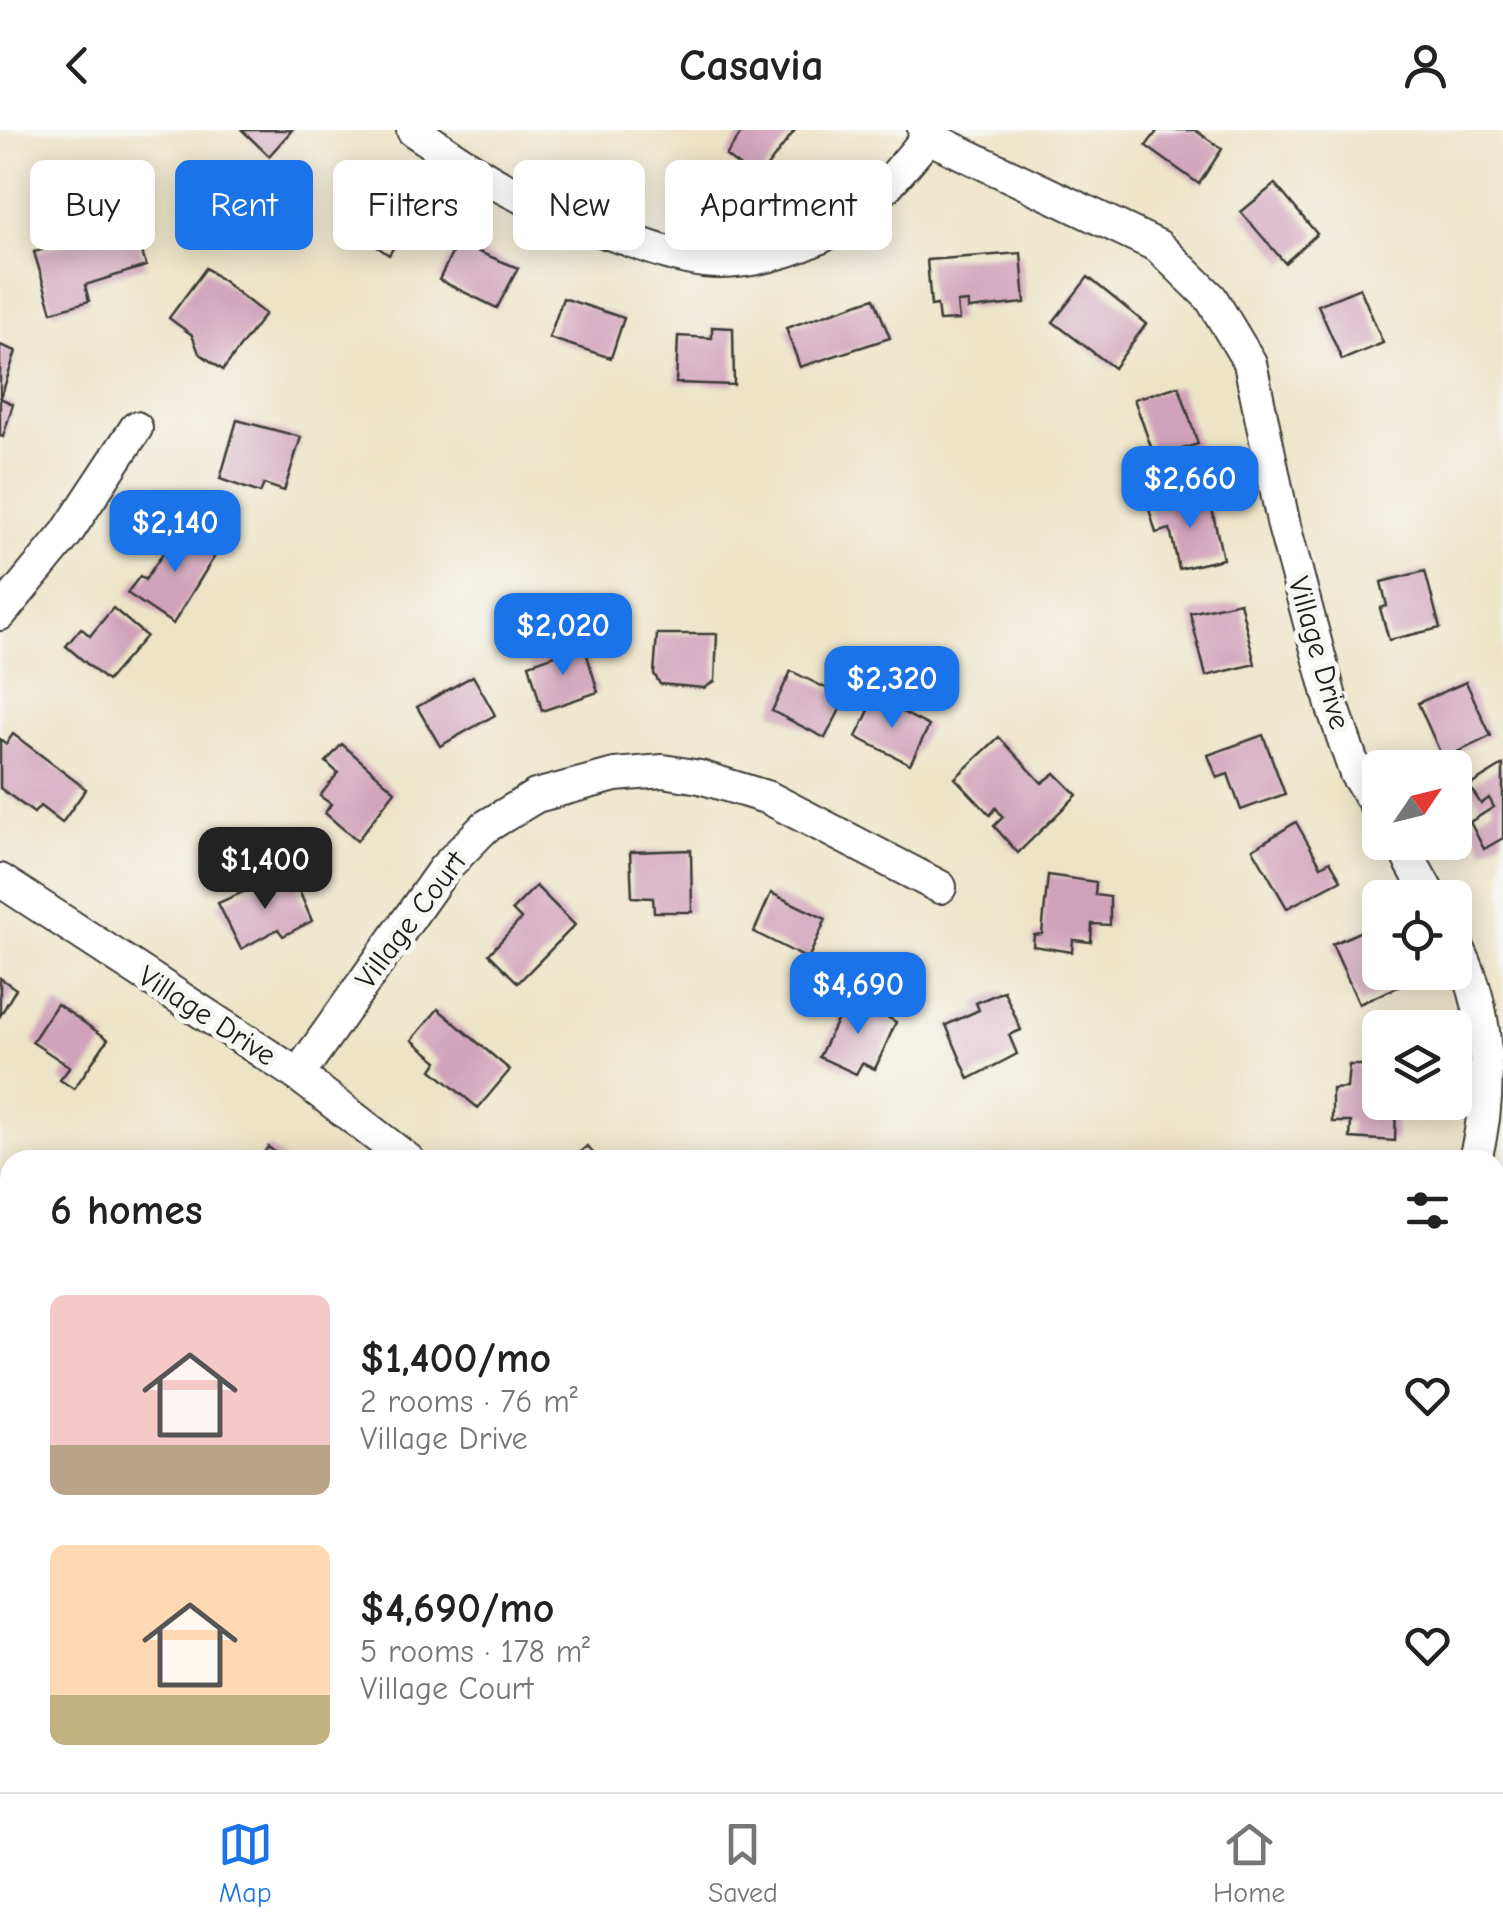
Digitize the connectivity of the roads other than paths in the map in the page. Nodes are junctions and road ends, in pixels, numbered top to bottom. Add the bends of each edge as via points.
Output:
1 (413, 130) edge
2 (926, 133) edge
3 (136, 428) dead end
4 (0, 614) edge
5 (1362, 783) edge
6 (0, 880) edge
7 (940, 887) dead end
8 (1472, 984) edge
9 (298, 1075) junction
10 (395, 1150) edge
11 (1478, 1150) edge

1 - 2 street via 497,184 574,221 705,261 754,259 828,234 900,172
2 - 5 street, Village Drive via 1158,246 1211,298 1250,364 1284,526 1332,705
3 - 4 street via 66,534
6 - 9 street, Village Drive
7 - 9 street, Village Court via 768,798 700,776 615,775 536,796 485,827 444,868
8 - 11 street via 1481,1006 1486,1081
9 - 10 street, Village Drive

